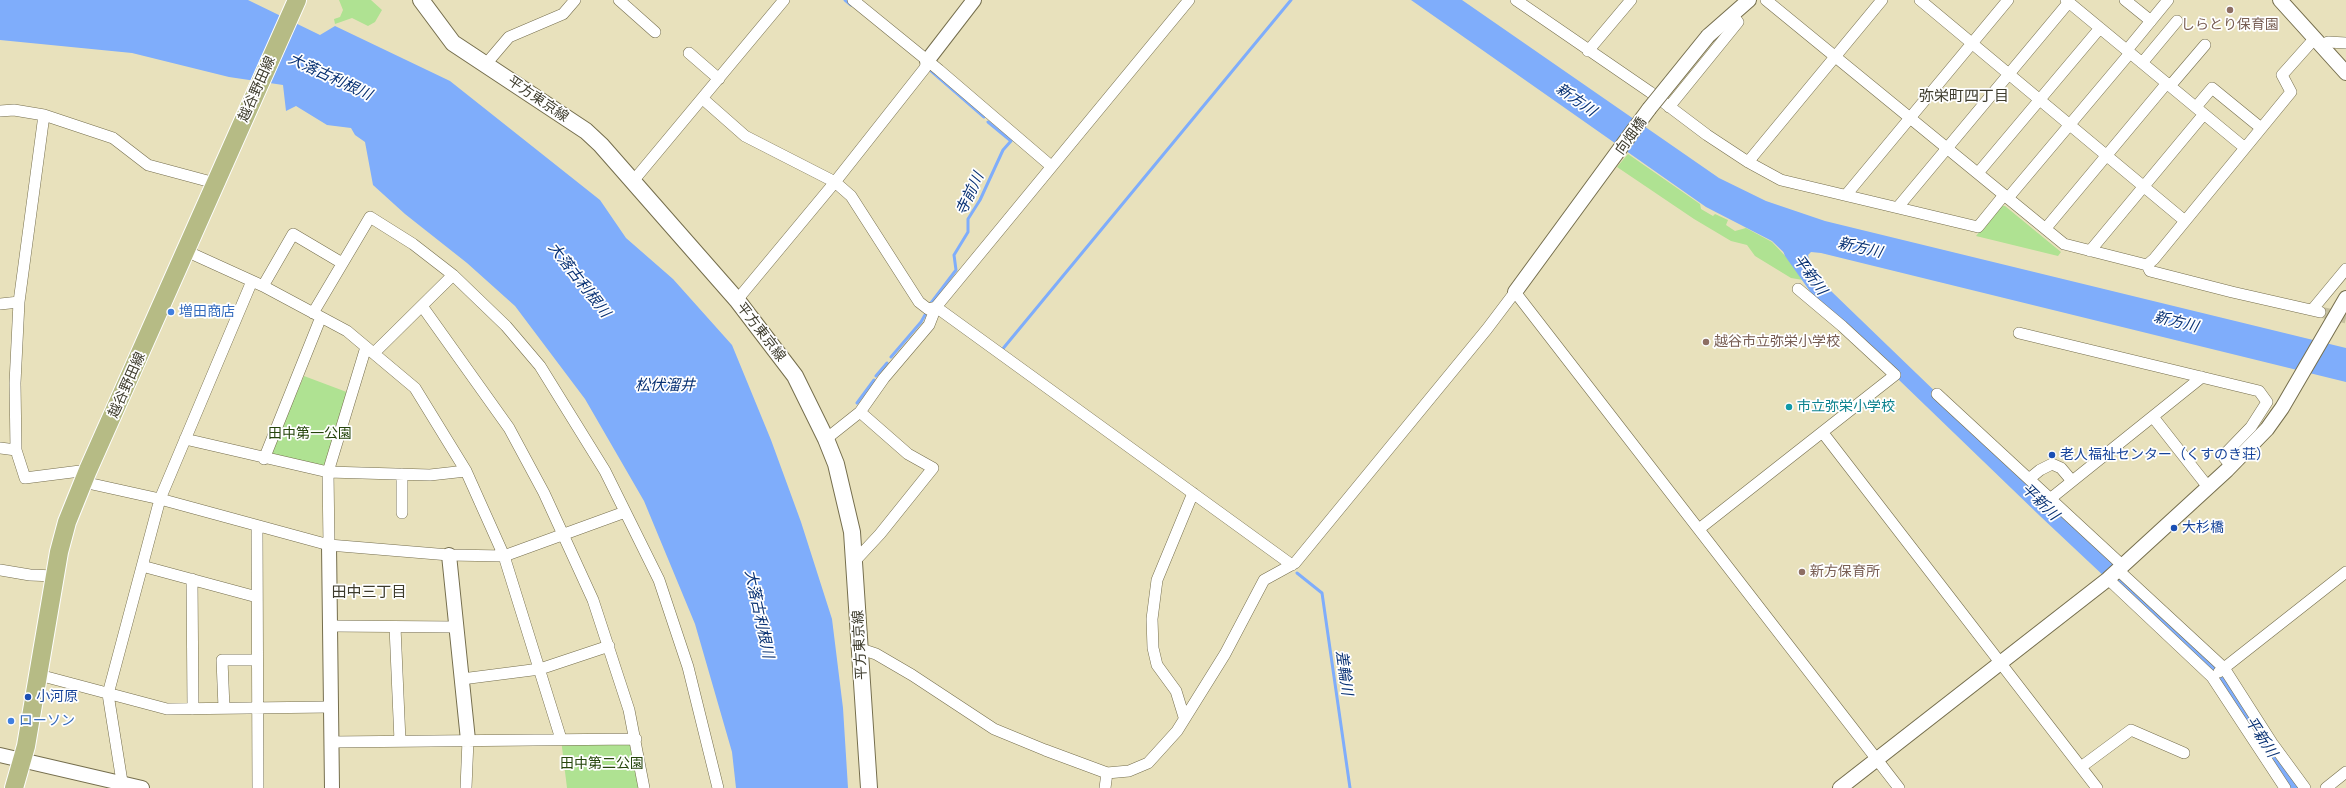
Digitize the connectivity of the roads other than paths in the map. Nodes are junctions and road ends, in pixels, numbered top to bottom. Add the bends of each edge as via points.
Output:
1 (297, 0) edge
2 (421, 0) edge
3 (575, 0) edge
4 (619, 0) edge
5 (784, 0) edge
6 (853, 0) edge
7 (974, 0) edge
8 (1189, 0) edge
9 (1516, 0) edge
10 (1631, 0) edge
11 (1749, 0) edge
12 (1766, 0) edge
13 (1882, 0) edge
14 (1920, 0) edge
15 (2008, 0) edge
16 (2125, 0) edge
17 (2168, 0) edge
18 (2280, 0) edge
19 (2067, 1) edge
20 (1732, 14) junction
21 (2151, 21) junction
22 (2177, 21) dead end
23 (2100, 28) junction
24 (655, 32) dead end
25 (2318, 41) junction
26 (1972, 43) junction
27 (2346, 43) edge
28 (2205, 45) dead end
29 (1588, 51) junction
30 (2129, 52) junction
31 (689, 53) dead end
32 (1836, 56) junction
33 (927, 61) junction
34 (2142, 63) junction
35 (486, 64) junction
36 (2346, 73) edge
37 (2009, 74) junction
38 (719, 79) junction
39 (2168, 85) junction
40 (703, 99) junction
41 (2040, 100) junction
42 (1669, 107) junction
43 (2196, 107) junction
44 (0, 111) edge
45 (44, 114) junction
46 (2204, 114) junction
47 (1910, 117) junction
48 (2069, 125) junction
49 (2261, 128) junction
50 (1947, 148) junction
51 (2245, 148) junction
52 (2106, 156) junction
53 (1748, 162) junction
54 (1051, 166) junction
55 (1978, 173) junction
56 (634, 180) junction
57 (835, 182) junction
58 (216, 183) junction
59 (2143, 187) junction
60 (1846, 195) junction
61 (2006, 196) junction
62 (1898, 207) junction
63 (2185, 221) junction
64 (2046, 228) junction
65 (186, 251) junction
66 (2090, 251) junction
67 (342, 263) junction
68 (2147, 265) junction
69 (2346, 269) edge
70 (453, 275) junction
71 (252, 281) junction
72 (263, 286) junction
73 (1798, 289) dead end
74 (1515, 292) junction
75 (2346, 298) edge
76 (737, 300) junction
77 (19, 302) junction
78 (0, 304) edge
79 (422, 306) junction
80 (936, 306) junction
81 (317, 315) junction
82 (2019, 333) dead end
83 (370, 350) junction
84 (2202, 377) junction
85 (1937, 394) dead end
86 (860, 412) junction
87 (2153, 417) junction
88 (1823, 433) junction
89 (185, 439) junction
90 (826, 439) junction
91 (0, 448) edge
92 (16, 450) junction
93 (264, 459) junction
94 (2231, 466) junction
95 (466, 471) junction
96 (328, 472) junction
97 (402, 474) junction
98 (86, 476) junction
99 (2029, 479) junction
100 (2072, 480) junction
101 (2208, 487) junction
102 (1193, 493) junction
103 (160, 499) junction
104 (2050, 499) junction
105 (626, 512) junction
106 (402, 513) dead end
107 (257, 526) junction
108 (1699, 529) junction
109 (562, 535) junction
110 (329, 545) junction
111 (449, 555) junction
112 (504, 556) junction
113 (854, 562) junction
114 (1292, 565) junction
115 (142, 566) junction
116 (0, 570) edge
117 (2116, 572) junction
118 (2346, 572) edge
119 (55, 576) junction
120 (192, 580) junction
121 (257, 597) junction
122 (330, 626) junction
123 (395, 626) junction
124 (456, 627) junction
125 (608, 646) junction
126 (861, 649) junction
127 (258, 660) junction
128 (2000, 664) junction
129 (2224, 668) junction
130 (540, 669) junction
131 (39, 675) junction
132 (2212, 677) junction
133 (462, 679) junction
134 (108, 694) junction
135 (330, 707) junction
136 (224, 708) junction
137 (258, 708) junction
138 (193, 709) junction
139 (1184, 716) junction
140 (561, 739) junction
141 (468, 740) junction
142 (636, 740) junction
143 (400, 741) junction
144 (331, 742) junction
145 (2184, 753) dead end
146 (0, 756) edge
147 (1877, 760) junction
148 (22, 761) junction
149 (2080, 767) junction
150 (2346, 772) edge
151 (1107, 773) junction
152 (123, 786) edge
153 (14, 788) edge
154 (142, 788) edge
155 (258, 788) edge
156 (332, 788) edge
157 (466, 788) edge
158 (644, 788) edge
159 (718, 788) edge
160 (869, 788) edge
161 (1105, 788) edge
162 (1840, 788) edge
163 (1899, 788) edge
164 (2097, 788) edge
165 (2285, 788) edge
166 (2305, 788) edge
167 (2326, 788) edge

1 - 58 main road, 越谷野田線
2 - 35 main road, 平方東京線 via 449,38
3 - 35 street via 563,14 509,37
4 - 24 street
5 - 38 street
6 - 33 street
7 - 33 street
8 - 54 street
9 - 29 street
10 - 29 street
11 - 20 street, 向畑橋
12 - 32 street
13 - 32 street
14 - 26 street
15 - 26 street
16 - 21 street
17 - 21 street
18 - 25 street
19 - 23 street
19 - 37 street
20 - 42 street via 1738,22
20 - 74 street, 向畑橋, bridge via 1708,36 1650,109
21 - 30 street
22 - 34 street
23 - 30 street
23 - 41 street
25 - 27 street
25 - 36 street
25 - 49 street via 2282,75 2291,92
26 - 37 street
26 - 47 street
28 - 39 street
29 - 42 street
30 - 34 street
30 - 48 street
31 - 38 street
32 - 47 street
32 - 53 street
33 - 54 street
33 - 57 street via 925,68
34 - 39 street
35 - 56 main road, 平方東京線 via 586,131
37 - 41 street
37 - 50 street
38 - 40 street
39 - 43 street
39 - 52 street
40 - 56 street
40 - 57 street via 745,136
41 - 48 street
41 - 55 street
42 - 53 street
43 - 46 street
43 - 49 street via 2212,88
44 - 45 street
45 - 58 street via 113,138 148,165
45 - 77 street
46 - 51 street
46 - 59 street
47 - 50 street
47 - 60 street
48 - 52 street
48 - 61 street
49 - 51 street
50 - 55 street
50 - 62 street
51 - 63 street
52 - 59 street
52 - 64 street
53 - 60 street via 1781,180
54 - 80 street
55 - 61 street
56 - 76 main road, 平方東京線
57 - 76 street
57 - 80 street via 851,196 919,302 928,309
58 - 65 main road, 越谷野田線
59 - 63 street
59 - 66 street
60 - 62 street
61 - 62 street via 1978,227
61 - 64 street
63 - 68 street
64 - 66 street via 2064,244
65 - 71 street
65 - 98 main road, 越谷野田線
66 - 68 street
67 - 70 street via 370,217 413,244
67 - 72 street via 293,234
67 - 81 street
68 - 69 street via 2150,271 2316,311
70 - 79 street
70 - 105 street via 506,326 540,366 605,471
71 - 72 street
71 - 89 street
72 - 81 street
73 - 88 street via 1895,375
74 - 108 street
74 - 114 street
75 - 94 street via 2297,386 2268,429
76 - 90 main road, 平方東京線 via 795,376
77 - 78 street
77 - 92 street via 15,383
79 - 83 street
79 - 109 street via 509,428 544,493
80 - 86 street via 929,325 884,378
80 - 102 street
81 - 83 street via 347,331
81 - 93 street
82 - 84 street
83 - 95 street via 415,388
83 - 96 street
84 - 87 street
84 - 94 street via 2259,391 2267,402 2251,427 2223,456
85 - 99 street
86 - 90 street
86 - 113 street via 908,454 933,468
87 - 100 street
87 - 101 street
88 - 108 street
88 - 128 street
89 - 93 street
89 - 103 street
90 - 113 main road, 平方東京線 via 845,498 852,532
91 - 92 street
92 - 98 street via 25,478
93 - 96 street
94 - 101 street
95 - 97 street via 430,475
95 - 112 street
96 - 97 street
96 - 110 street
97 - 106 street
98 - 103 street
98 - 119 main road, 越谷野田線 via 67,522
99 - 100 street via 2052,464 2061,468
99 - 104 street
100 - 104 street
101 - 117 street
102 - 114 street
102 - 139 street via 1157,580 1152,619 1153,648 1158,665 1176,691
103 - 107 street
103 - 115 street
104 - 117 street
105 - 109 street
105 - 159 street via 659,580 688,666
107 - 110 street
107 - 121 street
108 - 147 street
109 - 112 street
109 - 125 street via 593,600
110 - 111 street
110 - 122 street
111 - 112 street
111 - 124 street
112 - 130 street
113 - 126 main road, 平方東京線
114 - 139 street via 1264,580 1225,654
115 - 120 street
115 - 134 street
116 - 119 street
117 - 128 street
117 - 129 street
117 - 132 street
118 - 129 street
119 - 131 main road, 越谷野田線
120 - 121 street
120 - 138 street
121 - 127 street
122 - 123 street
122 - 135 street
123 - 124 street
123 - 143 street
124 - 133 street
125 - 130 street
125 - 142 street
126 - 151 street via 876,654 912,675 994,728
126 - 160 main road, 平方東京線
127 - 136 street via 222,660
127 - 137 street
128 - 147 street
128 - 149 street
129 - 132 street
129 - 166 street
130 - 133 street
130 - 140 street
131 - 134 street
131 - 148 main road, 越谷野田線
132 - 165 street
133 - 141 street
134 - 138 street via 167,709
134 - 152 street
135 - 137 street
135 - 144 street
136 - 137 street
136 - 138 street
137 - 155 street
139 - 151 street via 1176,731 1148,763 1129,771
140 - 141 street
140 - 142 street
141 - 143 street
141 - 157 street
142 - 158 street
143 - 144 street
144 - 156 street
145 - 149 street via 2131,730
146 - 148 street
147 - 162 street
147 - 163 street
148 - 152 street
148 - 153 main road, 越谷野田線
149 - 164 street
150 - 167 street
151 - 161 street
152 - 154 street

